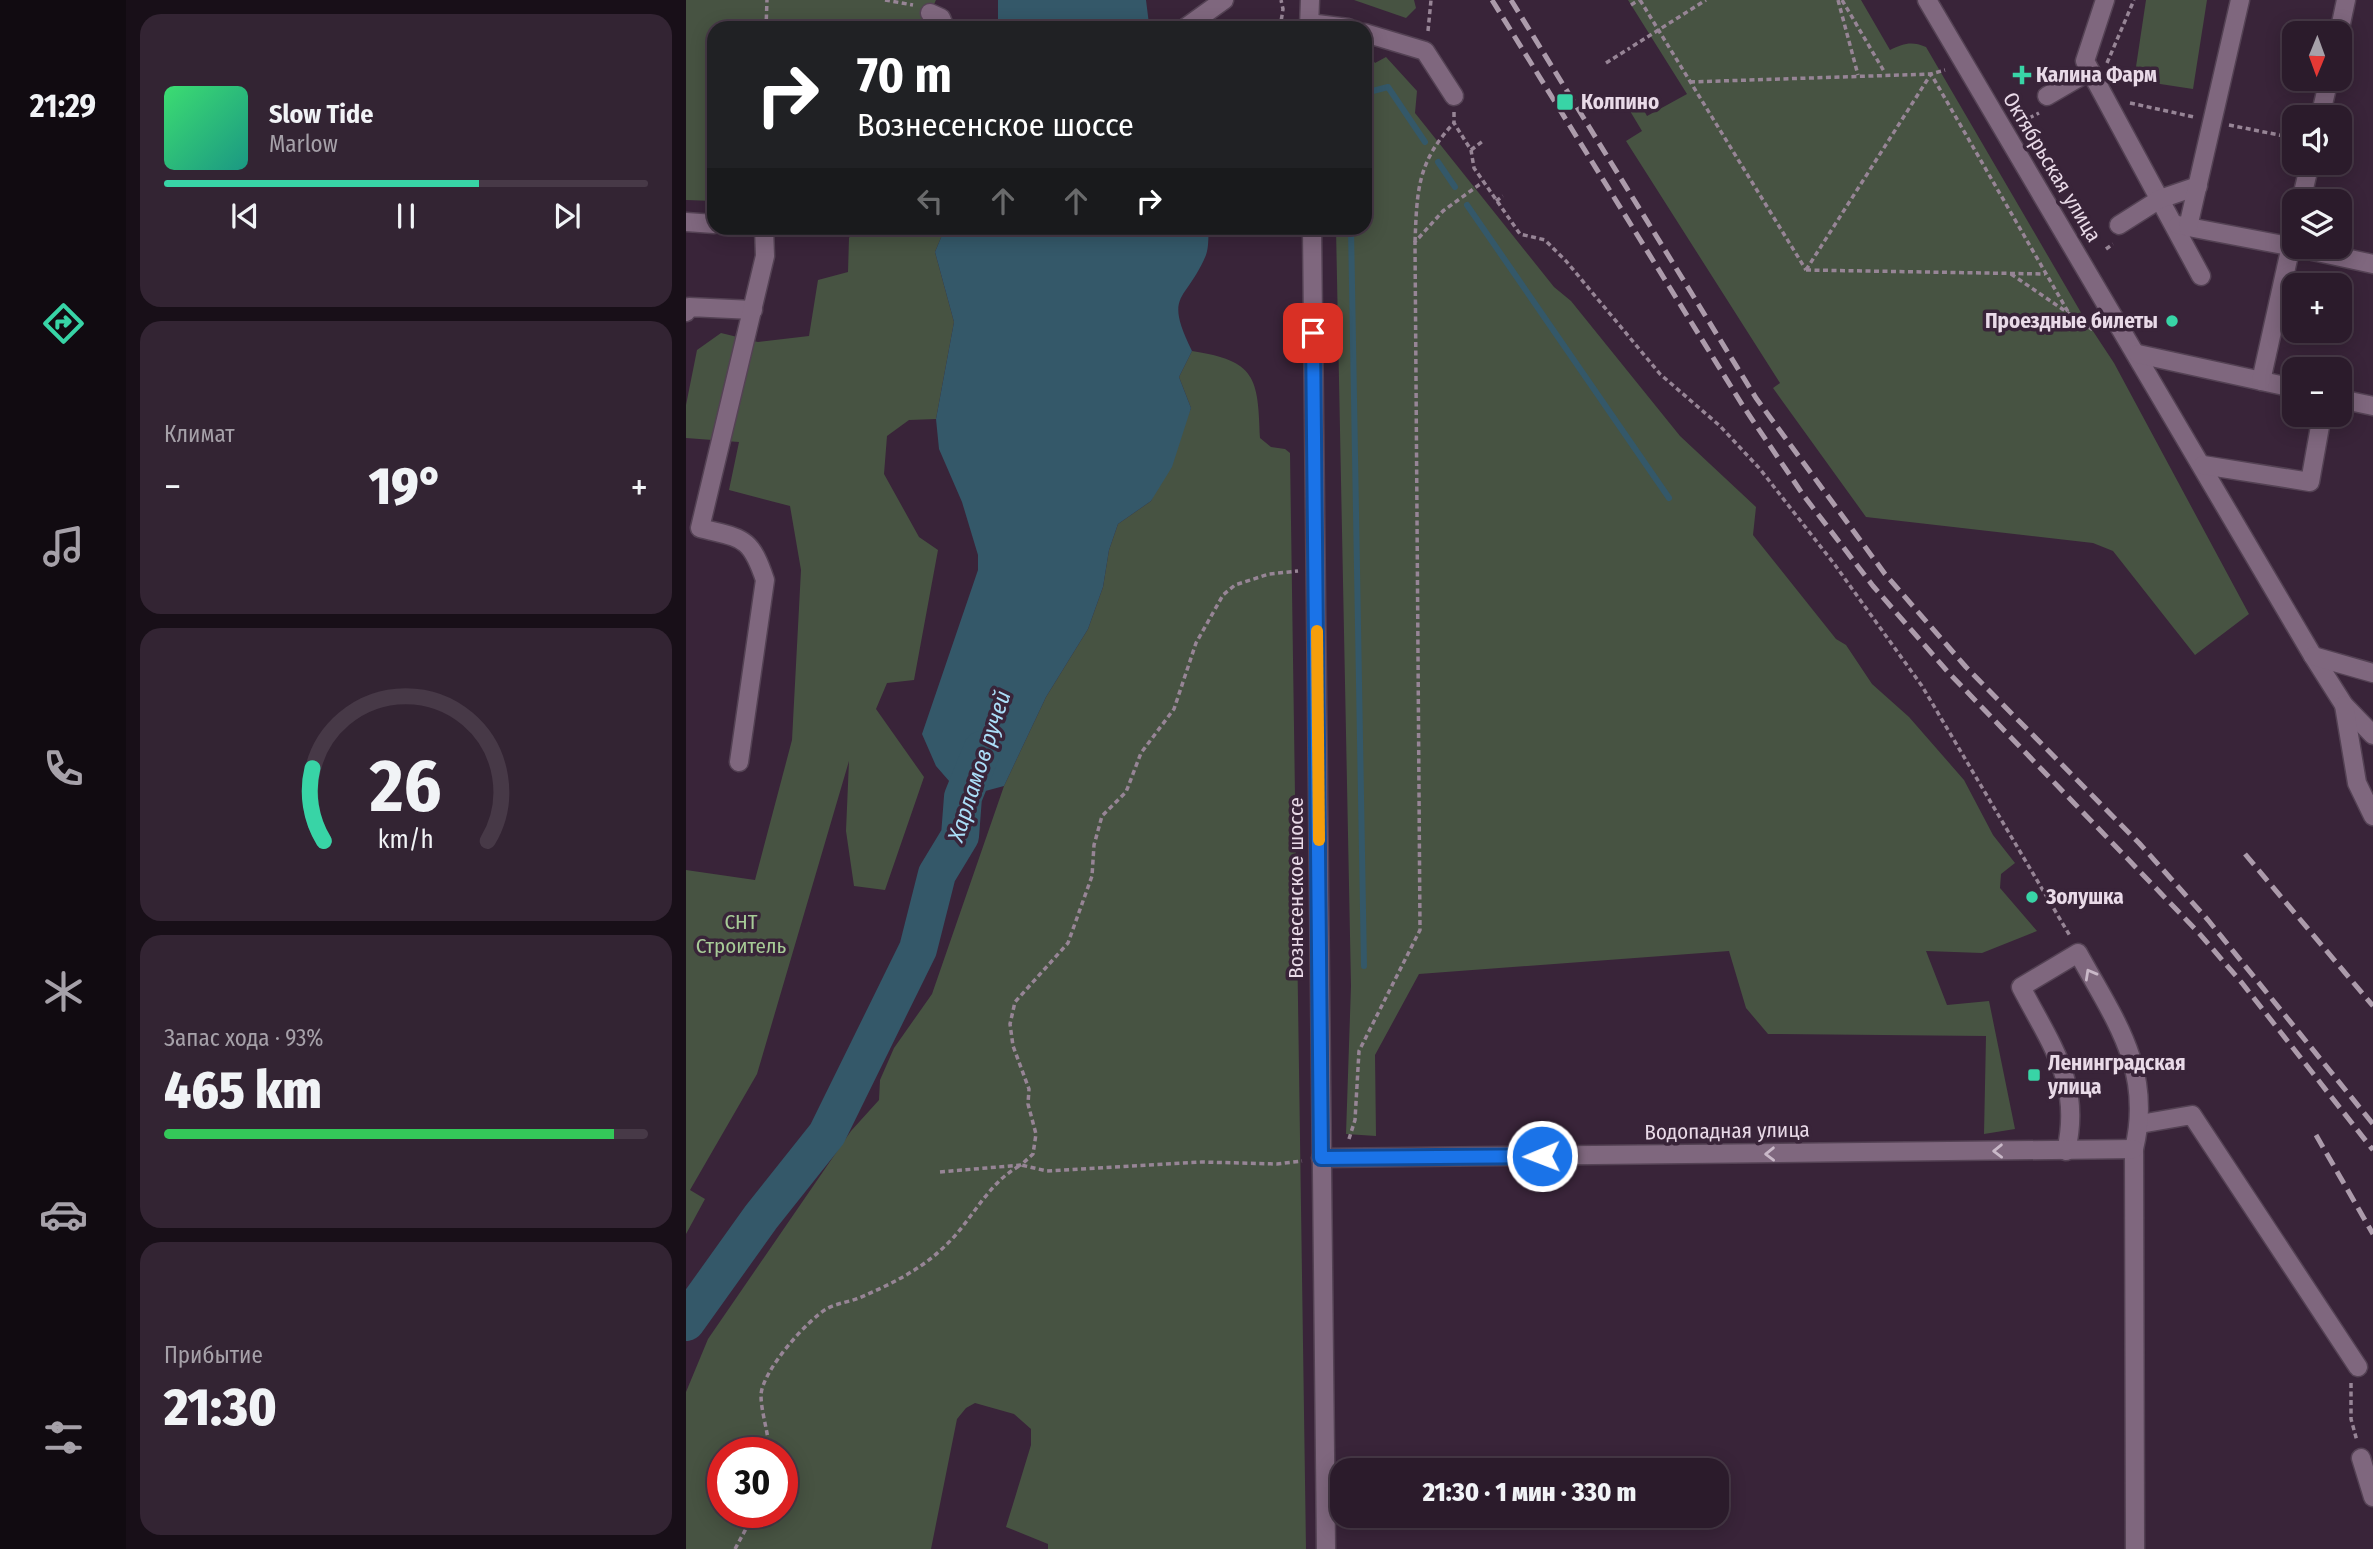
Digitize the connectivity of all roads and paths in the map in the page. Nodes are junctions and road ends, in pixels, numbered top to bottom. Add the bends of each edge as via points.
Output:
1 (767, 0) edge
2 (885, 0) edge
3 (1224, 0) edge
4 (1280, 0) edge
5 (1310, 0) edge
6 (1431, 0) edge
7 (1640, 0) edge
8 (1706, 0) edge
9 (1840, 0) edge
10 (2105, 0) edge
11 (2134, 0) edge
12 (2240, 0) edge
13 (2346, 0) edge
14 (907, 1) edge
15 (1928, 1) edge
16 (1631, 5) dead end
17 (930, 13) joint
18 (766, 21) edge
19 (942, 21) edge
20 (1195, 21) edge
21 (1281, 21) edge
22 (1309, 21) edge
23 (2342, 21) edge
24 (1658, 30) junction
25 (1372, 35) edge
26 (1425, 51) junction
27 (1606, 63) dead end
28 (1945, 70) dead end
29 (2090, 71) junction
30 (1885, 73) junction
31 (1931, 74) junction
32 (1858, 75) junction
33 (1690, 82) junction
34 (1454, 96) joint
35 (2047, 96) dead end
36 (1454, 123) junction
37 (1483, 141) dead end
38 (1471, 150) junction
39 (1483, 182) junction
40 (2198, 187) junction
41 (1503, 196) dead end
42 (2160, 199) junction
43 (1496, 201) junction
44 (686, 222) edge
45 (707, 224) edge
46 (2119, 225) dead end
47 (2181, 226) junction
48 (764, 235) edge
49 (1312, 235) edge
50 (2282, 241) edge
51 (1415, 242) junction
52 (2352, 258) edge
53 (2290, 259) edge
54 (2373, 264) edge
55 (1806, 270) junction
56 (2010, 273) junction
57 (2045, 274) junction
58 (2202, 276) dead end
59 (753, 310) junction
60 (686, 312) edge
61 (2071, 317) junction
62 (2093, 330) dead end
63 (2138, 354) junction
64 (2261, 381) junction
65 (2282, 385) edge
66 (2352, 401) edge
67 (2373, 406) edge
68 (2320, 427) edge
69 (2203, 466) junction
70 (693, 528) edge
71 (1316, 571) junction
72 (2313, 656) junction
73 (2373, 673) edge
74 (2344, 705) junction
75 (2373, 735) edge
76 (739, 762) dead end
77 (2373, 816) edge
78 (2078, 954) junction
79 (2140, 1124) junction
80 (2134, 1149) junction
81 (2066, 1151) junction
82 (1321, 1158) junction
83 (1021, 1165) junction
84 (940, 1172) dead end
85 (2358, 1367) joint
86 (769, 1437) edge
87 (2361, 1458) joint
88 (2373, 1497) edge
89 (746, 1528) edge
90 (734, 1549) edge
91 (1326, 1549) edge
92 (2135, 1549) edge

1 - 18 path
2 - 14 path
3 - 20 street
4 - 21 path
5 - 22 street
6 - 26 path
7 - 16 path
7 - 24 path
8 - 24 path
9 - 30 path
9 - 32 path
10 - 29 street via 2085,61
11 - 29 path via 2105,66
12 - 40 street
13 - 23 street
14 - 17 path
15 - 63 street, Октябрьская улица
17 - 19 street
24 - 27 path
24 - 33 path
25 - 26 street
26 - 34 street
28 - 31 path
29 - 35 street
29 - 42 street
30 - 31 path
30 - 32 path
31 - 55 path
31 - 57 path
32 - 33 path
33 - 55 path
34 - 36 path
36 - 38 path
36 - 51 path via 1437,141 1417,186
37 - 38 path
38 - 39 path via 1474,168
39 - 43 path
39 - 51 path via 1443,211
40 - 42 street
40 - 47 street
41 - 43 path
42 - 46 street
42 - 47 street
43 - 78 path via 1520,234 1545,240 1566,261 1660,374 1720,426 1835,565 1922,687 2059,914
44 - 45 street
47 - 50 street
47 - 58 street
48 - 59 street via 765,256
49 - 71 street, Вознесенское шоссе
51 - 82 path via 1420,930 1359,1051 1353,1137
52 - 54 street
53 - 64 street
55 - 56 path
56 - 57 path
56 - 61 path
57 - 61 path
59 - 60 street via 689,307
59 - 70 street
61 - 62 path
63 - 64 street
63 - 69 street, Октябрьская улица
64 - 65 street
66 - 67 street
68 - 69 street via 2309,482
69 - 72 street, Октябрьская улица
70 - 76 street via 745,540 757,556 765,580
71 - 82 street, Вознесенское шоссе
71 - 83 path via 1269,574 1235,585 1223,595 1196,643 1174,709 1141,753 1130,785 1102,816 1092,876 1068,943 1015,1002 1010,1024 1013,1046 1028,1089 1036,1134 1033,1154
72 - 73 street
72 - 74 street, Октябрьская улица
74 - 75 street
74 - 77 street via 2357,783
79 -> 78 street via 2137,1071
78 - 81 street via 2021,987 2070,1088 2073,1121
79 - 80 street
79 - 85 street via 2192,1115
80 - 81 street, Водопадная улица
80 - 92 street
81 -> 82 street, Водопадная улица
82 - 83 path via 1277,1164 1202,1162 1047,1171
82 - 91 street, Вознесенское шоссе
83 - 84 path
83 - 86 path via 981,1200 945,1246 898,1281 830,1307 808,1322 775,1363 761,1393
85 - 87 path via 2350,1395
87 - 88 street
89 - 90 path

